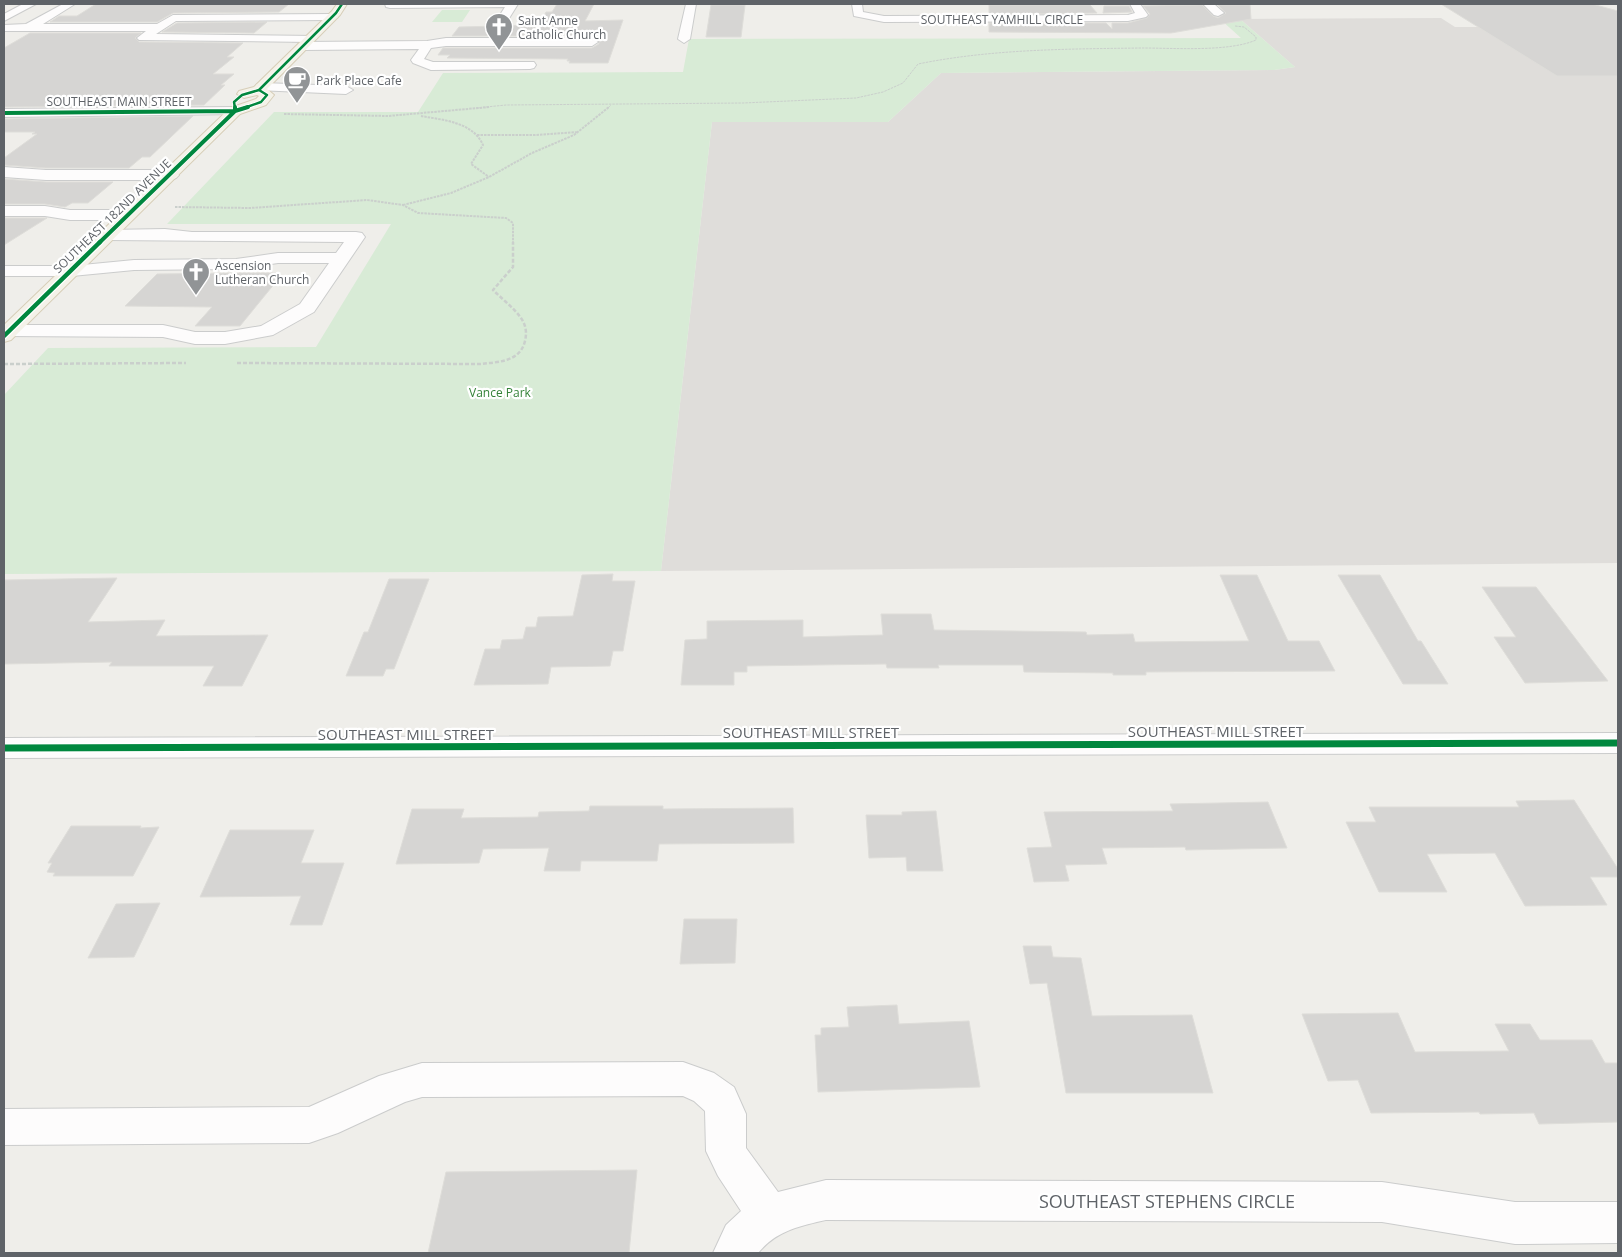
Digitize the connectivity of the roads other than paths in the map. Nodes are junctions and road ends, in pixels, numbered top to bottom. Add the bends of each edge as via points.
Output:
1 (31, 4) edge
2 (70, 4) edge
3 (342, 4) edge
4 (390, 4) edge
5 (481, 4) edge
6 (692, 4) edge
7 (856, 4) edge
8 (1135, 4) edge
9 (1208, 4) edge
10 (1218, 13) road end
11 (332, 17) junction
12 (4, 18) edge
13 (504, 18) dead end
14 (159, 27) junction
15 (4, 28) edge
16 (28, 28) junction
17 (684, 39) dead end
18 (307, 42) junction
19 (592, 42) dead end
20 (423, 50) junction
21 (294, 56) junction
22 (530, 66) dead end
23 (260, 89) junction
24 (346, 90) dead end
25 (4, 113) edge
26 (234, 113) junction
27 (4, 172) edge
28 (171, 175) junction
29 (4, 211) edge
30 (132, 211) junction
31 (108, 235) junction
32 (342, 258) junction
33 (4, 271) edge
34 (72, 271) junction
35 (6, 334) edge
36 (1618, 743) edge
37 (4, 748) edge
38 (4, 1127) edge
39 (770, 1216) junction
40 (1618, 1223) edge
41 (735, 1253) edge

1 - 12 street
2 - 16 street
3 - 11 main road
4 - 5 street
5 - 13 street via 513,4
6 - 17 street
7 - 8 street, SOUTHEAST YAMHILL CIRCLE via 858,14 884,19 1128,18 1142,14
9 - 10 street
11 - 14 street via 173,18
11 - 18 main road
14 - 16 street
14 - 18 street via 143,38
15 - 16 street
18 - 20 street
18 - 21 main road
19 - 20 street via 446,42
20 - 21 street
20 - 22 street via 417,60 431,66
21 - 23 main road
23 - 24 street
23 - 26 main road, SOUTHEAST 182ND AVENUE via 267,94 261,102
25 - 26 street, SOUTHEAST MAIN STREET
26 - 28 main road, SOUTHEAST 182ND AVENUE
27 - 28 street
28 - 30 main road, SOUTHEAST 182ND AVENUE
29 - 30 street via 70,215
30 - 31 main road, SOUTHEAST 182ND AVENUE
31 - 32 street via 356,237
31 - 34 main road, SOUTHEAST 182ND AVENUE
32 - 34 street via 278,258 236,264 134,264
32 - 35 street via 307,308 266,330 246,335 195,338 163,331
33 - 34 street
34 - 35 main road, SOUTHEAST 182ND AVENUE
36 - 37 street, SOUTHEAST MILL STREET
38 - 39 street via 310,1125 402,1084 422,1080 683,1080 701,1084 717,1096 725,1108 724,1136 728,1153
39 - 40 street, SOUTHEAST STEPHENS CIRCLE via 826,1200 1382,1202 1515,1223
39 - 41 street, SOUTHEAST STEPHENS CIRCLE via 755,1224 740,1240

